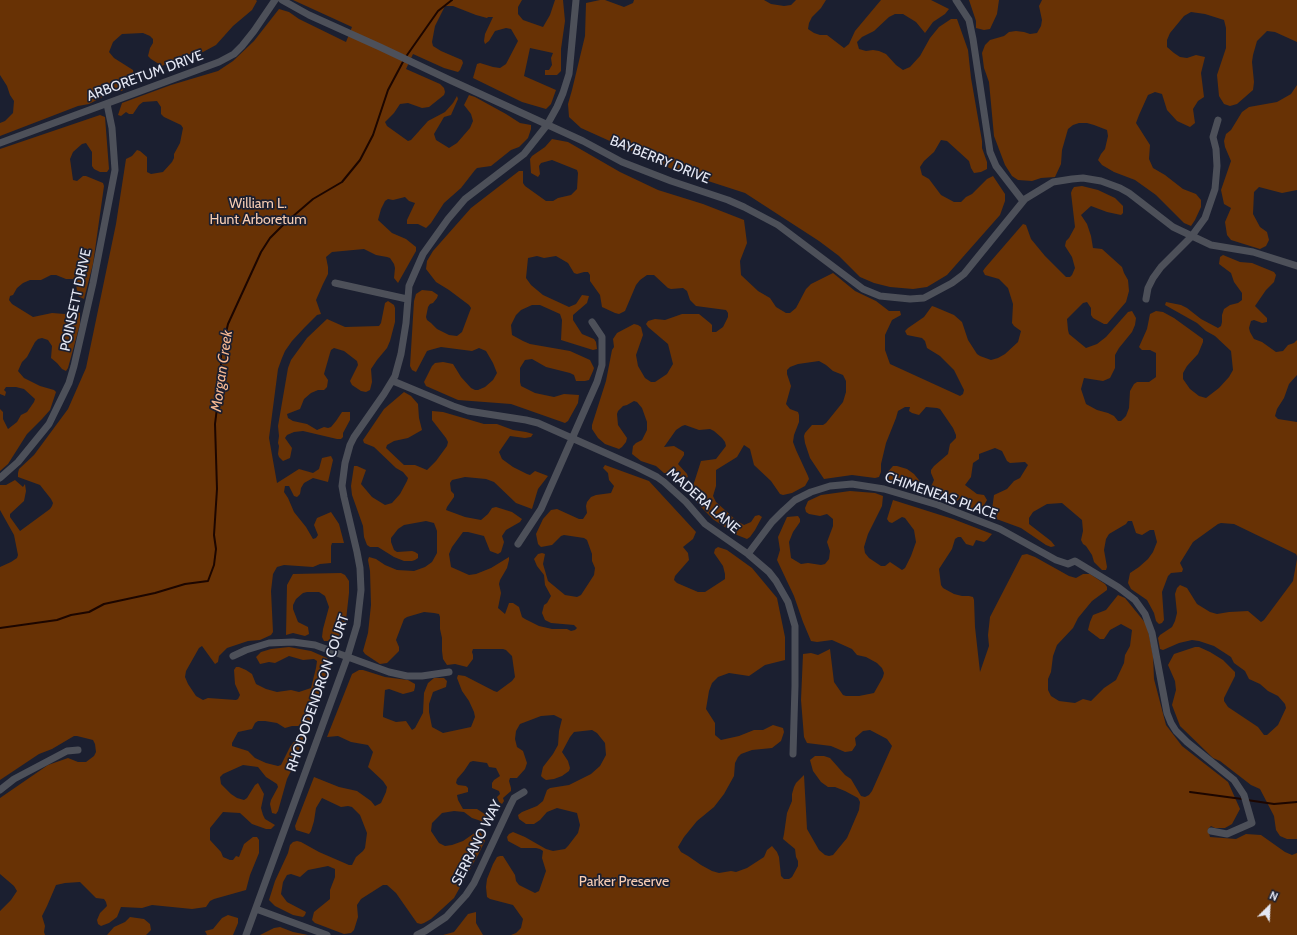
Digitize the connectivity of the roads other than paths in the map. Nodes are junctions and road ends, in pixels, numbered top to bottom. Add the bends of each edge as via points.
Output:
1 (275, 0) edge
2 (282, 0) edge
3 (576, 0) edge
4 (956, 0) edge
5 (107, 104) junction
6 (1218, 120) dead end
7 (547, 125) junction
8 (0, 143) edge
9 (1023, 201) junction
10 (1191, 237) junction
11 (1297, 266) edge
12 (335, 283) dead end
13 (407, 299) junction
14 (1146, 299) dead end
15 (592, 322) dead end
16 (393, 381) junction
17 (572, 438) junction
18 (0, 478) edge
19 (518, 544) dead end
20 (748, 554) junction
21 (233, 656) dead end
22 (346, 658) junction
23 (450, 672) dead end
24 (78, 750) dead end
25 (793, 754) dead end
26 (0, 790) edge
27 (524, 792) dead end
28 (1211, 831) dead end
29 (256, 909) junction
30 (246, 935) edge
31 (327, 935) edge
32 (416, 935) edge

1 - 5 street, ARBORETUM DRIVE via 254,31 234,54 200,70
2 - 7 street, BAYBERRY DRIVE via 309,15
3 - 7 street, RHODODENDRON COURT via 569,74 560,100
4 - 9 street via 969,20 972,33 990,152 996,166
5 - 8 street, ARBORETUM DRIVE
5 - 18 street, POINSETT DRIVE via 112,128 115,170 74,366 50,424 18,462
6 - 10 street via 1213,137 1217,166 1215,189 1205,218
7 - 9 street, BAYBERRY DRIVE via 622,162 744,207 778,225 864,289 880,296 924,298 964,274
7 - 13 street, RHODODENDRON COURT via 524,154 465,199 448,220 423,254 409,286
9 - 10 street via 1053,182 1083,178 1102,181 1129,193 1173,228
10 - 11 street via 1211,245 1253,252
10 - 14 street via 1153,278
12 - 13 street
13 - 16 street, RHODODENDRON COURT via 401,354
15 - 17 street via 602,337 602,365
16 - 17 street, MADERA LANE via 468,411 526,420
16 - 22 street, RHODODENDRON COURT via 354,437 342,478 357,552 361,590 357,625
17 - 19 street via 541,509
17 - 20 street, MADERA LANE via 638,466 657,477 678,494 705,524
20 - 25 street, MADERA LANE via 776,581 792,613 796,638
20 - 28 street, CHIMENEAS PLACE via 772,522 795,500 830,486 852,484 884,489 938,505 1000,529 1056,560 1068,564 1075,561 1135,600 1145,614 1152,632 1167,712 1176,731 1234,780 1244,795 1252,823 1227,834
21 - 22 street via 258,646 293,642 314,645
22 - 23 street via 407,676
22 - 29 street, RHODODENDRON COURT
24 - 26 street via 67,751 14,779
27 - 32 street, SERRANO WAY via 514,798 466,895 446,917
29 - 30 street, RHODODENDRON COURT
29 - 31 street

